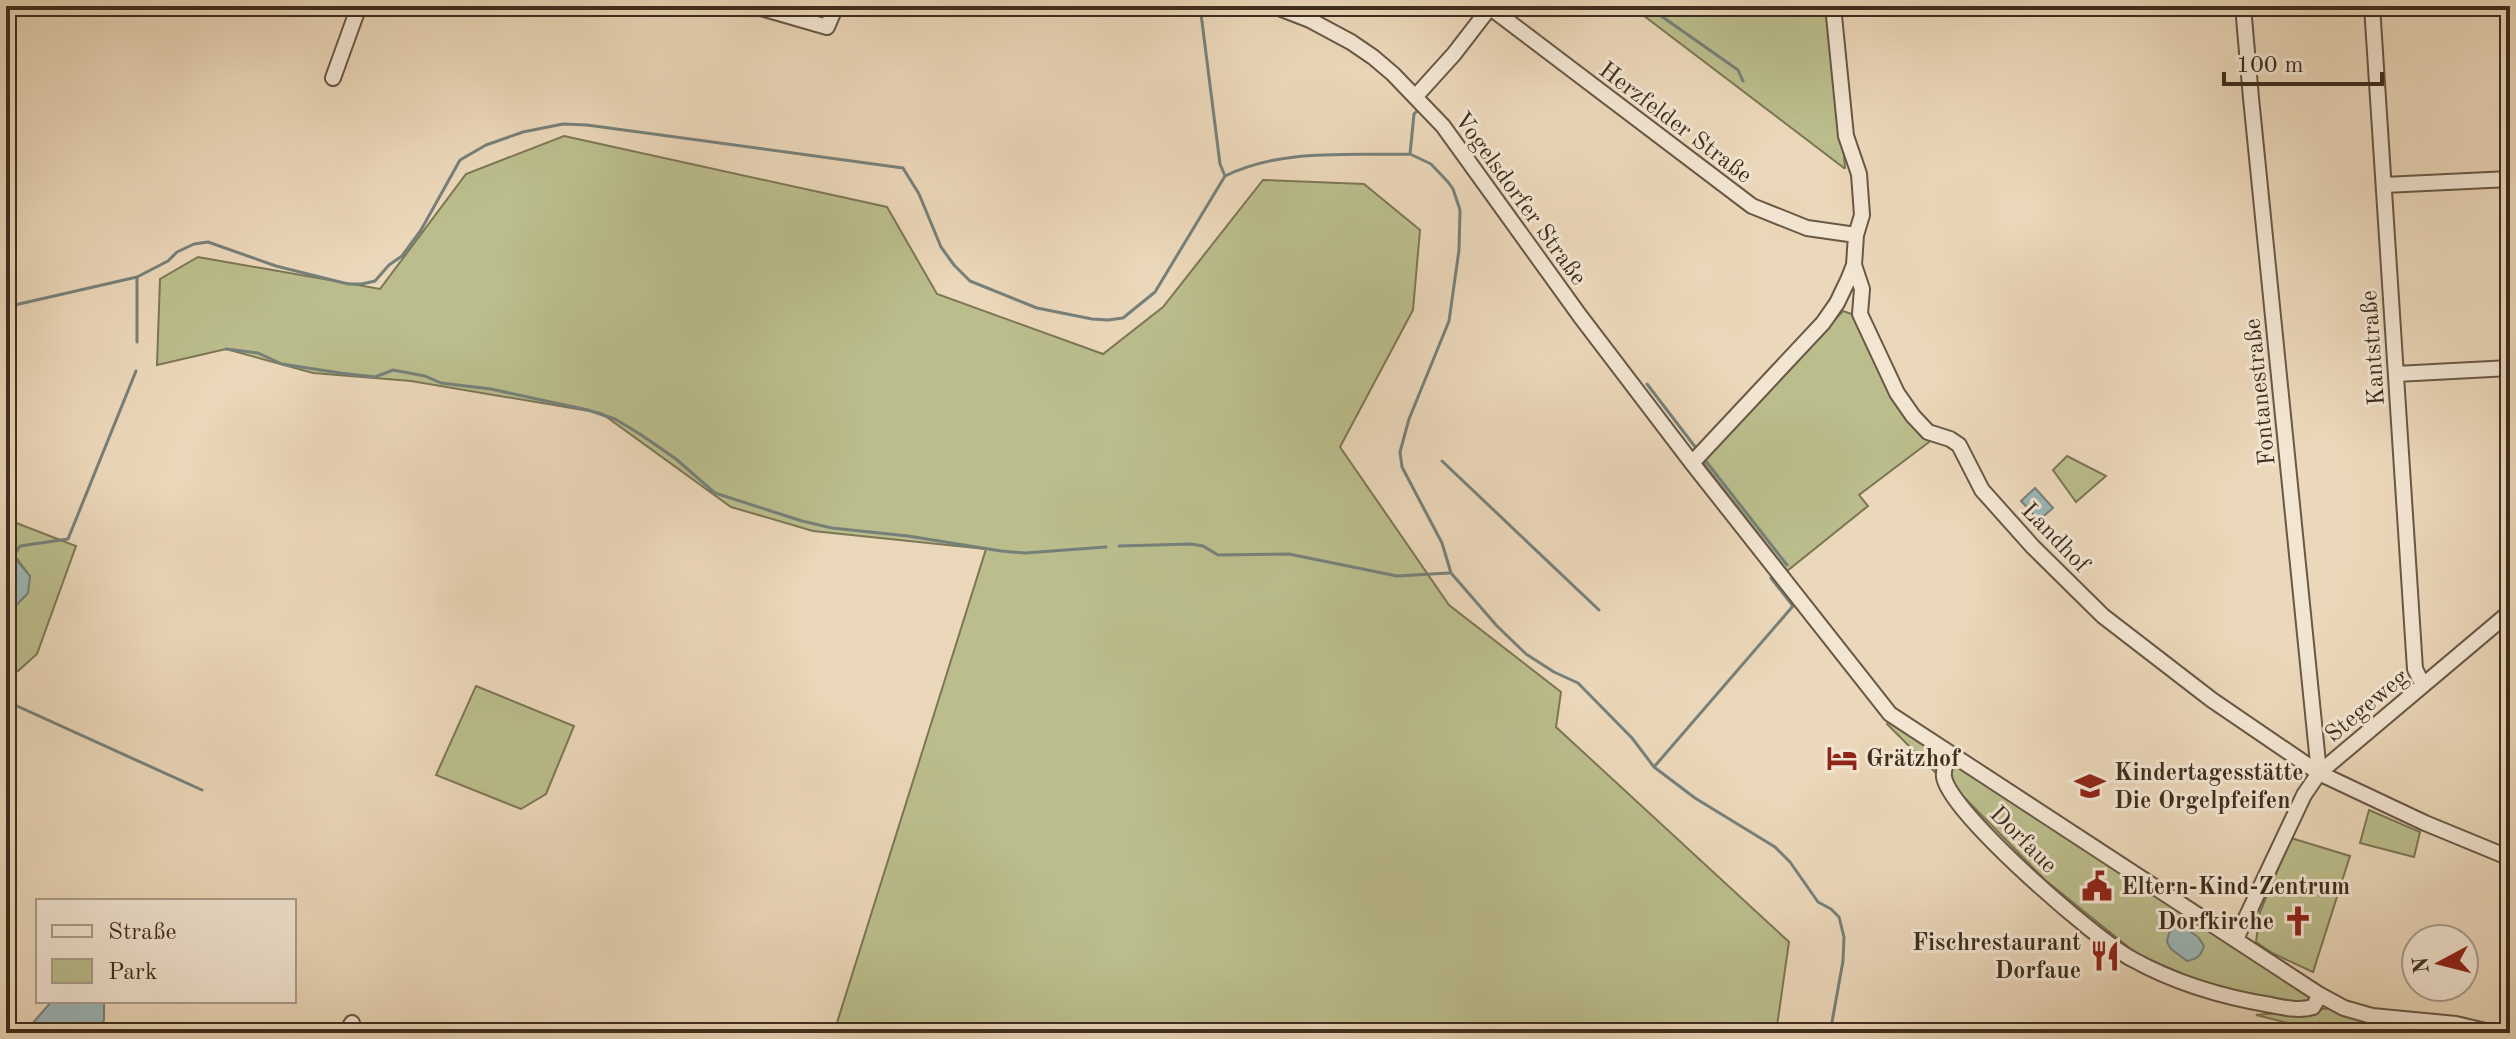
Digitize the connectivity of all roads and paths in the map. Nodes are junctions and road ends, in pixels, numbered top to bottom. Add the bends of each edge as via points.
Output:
1 (359, 6) edge
2 (754, 6) edge
3 (836, 6) edge
4 (1274, 6) edge
5 (1833, 6) edge
6 (2243, 6) edge
7 (2372, 6) edge
8 (1490, 7) edge
9 (1312, 13) edge
10 (333, 78) dead end
11 (1416, 96) junction
12 (2510, 179) edge
13 (2384, 185) junction
14 (1856, 235) junction
15 (1854, 265) junction
16 (2510, 368) edge
17 (2396, 374) junction
18 (1692, 463) junction
19 (2510, 612) edge
20 (2423, 685) junction
21 (1951, 754) junction
22 (2319, 773) junction
23 (2510, 858) edge
24 (2236, 939) junction
25 (2320, 995) junction
26 (2494, 1033) edge

1 - 10 street
2 - 3 street via 827,27
4 - 9 street, Vogelsdorfer Straße
5 - 14 street via 1846,136 1859,174 1862,215
6 - 22 street, Fontanestraße
7 - 13 street, Kantstraße
8 - 11 street
8 - 14 street, Herzfelder Straße via 1752,206 1807,228
9 - 11 street, Vogelsdorfer Straße
11 - 18 street, Vogelsdorfer Straße via 1459,146
12 - 13 street
13 - 17 street, Kantstraße
14 - 15 street
15 - 18 street via 1823,323
15 - 22 street, Landhof via 1862,289 1860,314 1913,416 1928,432 1959,445 1982,490 2103,616
16 - 17 street
17 - 20 street, Kantstraße via 2415,669
18 - 21 street, Dorfaue via 1890,714
19 - 20 street, Stegeweg
20 - 22 street, Stegeweg
21 - 24 street, Dorfaue
21 - 25 street, Dorfaue via 1944,778 1989,837 2038,885 2129,958 2214,994 2258,1003 2305,1010
22 - 23 street, Landhof
22 - 24 street, Stegeweg
24 - 25 street, Dorfaue
25 - 26 street, Dorfaue via 2372,1016

